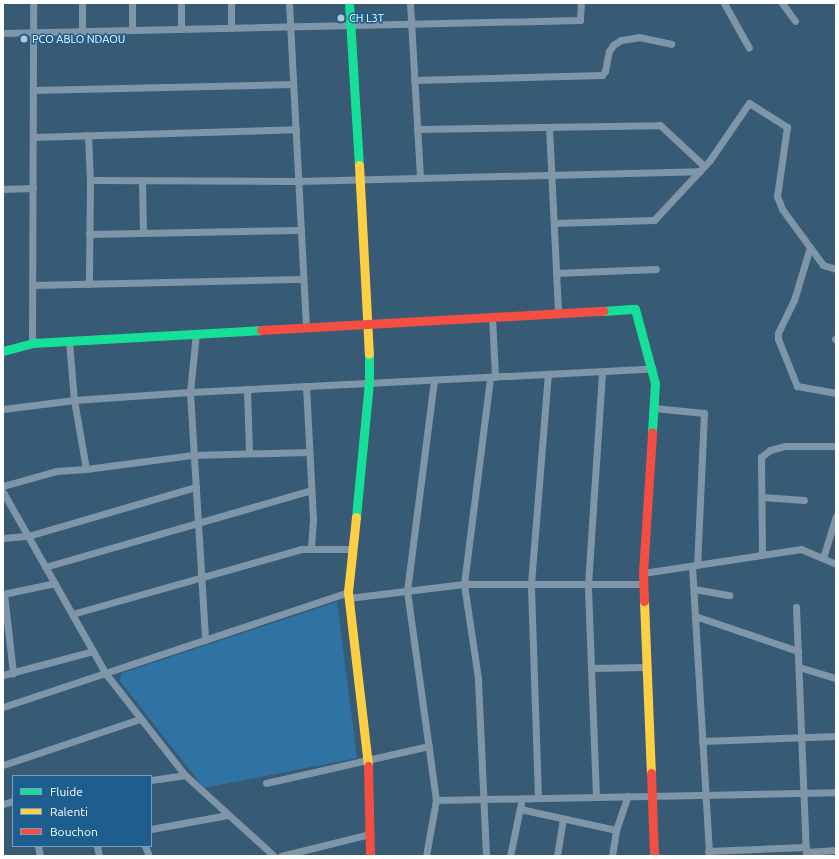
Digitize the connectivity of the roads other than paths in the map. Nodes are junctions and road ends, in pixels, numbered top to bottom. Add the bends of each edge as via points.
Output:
1 (33, 3) edge
2 (82, 3) edge
3 (132, 3) edge
4 (181, 3) edge
5 (231, 3) edge
6 (289, 3) edge
7 (349, 3) edge
8 (410, 3) edge
9 (581, 3) edge
10 (724, 3) edge
11 (782, 3) edge
12 (795, 21) dead end
13 (411, 23) junction
14 (351, 25) junction
15 (290, 26) junction
16 (231, 28) junction
17 (181, 29) junction
18 (132, 30) junction
19 (82, 31) junction
20 (33, 32) junction
21 (3, 33) edge
22 (671, 44) dead end
23 (749, 48) dead end
24 (414, 80) junction
25 (293, 84) junction
26 (33, 90) junction
27 (549, 127) junction
28 (296, 129) junction
29 (417, 129) junction
30 (88, 135) junction
31 (33, 137) junction
32 (702, 168) junction
33 (552, 175) junction
34 (420, 178) junction
35 (90, 180) junction
36 (142, 180) junction
37 (360, 180) junction
38 (298, 181) junction
39 (33, 188) junction
40 (3, 189) edge
41 (554, 223) junction
42 (301, 230) junction
43 (143, 233) junction
44 (89, 234) junction
45 (810, 247) junction
46 (656, 269) dead end
47 (836, 269) edge
48 (556, 273) junction
49 (303, 279) junction
50 (89, 284) junction
51 (33, 285) junction
52 (558, 313) junction
53 (492, 317) junction
54 (368, 324) junction
55 (306, 327) junction
56 (196, 333) junction
57 (69, 341) junction
58 (32, 343) junction
59 (3, 351) edge
60 (652, 369) junction
61 (602, 372) junction
62 (548, 374) junction
63 (493, 377) junction
64 (434, 380) junction
65 (369, 383) junction
66 (306, 386) junction
67 (247, 389) junction
68 (190, 392) junction
69 (836, 393) edge
70 (74, 400) junction
71 (654, 408) junction
72 (3, 409) edge
73 (836, 446) edge
74 (309, 452) junction
75 (250, 453) junction
76 (193, 455) junction
77 (86, 469) junction
78 (3, 486) edge
79 (196, 487) junction
80 (311, 490) junction
81 (3, 492) edge
82 (762, 497) junction
83 (804, 500) dead end
84 (836, 516) edge
85 (198, 522) junction
86 (28, 536) junction
87 (3, 538) edge
88 (311, 549) junction
89 (352, 549) junction
90 (762, 555) junction
91 (823, 558) junction
92 (836, 564) edge
93 (695, 565) junction
94 (45, 567) junction
95 (643, 573) junction
96 (202, 577) junction
97 (55, 583) junction
98 (464, 584) junction
99 (531, 584) junction
100 (588, 584) junction
101 (643, 584) junction
102 (694, 589) junction
103 (407, 591) junction
104 (4, 594) edge
105 (348, 595) junction
106 (729, 595) dead end
107 (796, 607) dead end
108 (72, 614) junction
109 (695, 616) junction
110 (206, 640) junction
111 (93, 651) junction
112 (798, 651) junction
113 (646, 667) junction
114 (799, 667) junction
115 (591, 668) junction
116 (13, 672) junction
117 (106, 674) junction
118 (3, 675) edge
119 (836, 678) edge
120 (3, 708) edge
121 (140, 719) junction
122 (836, 736) edge
123 (801, 737) junction
124 (702, 741) junction
125 (429, 746) junction
126 (368, 759) junction
127 (3, 765) edge
128 (185, 775) junction
129 (152, 780) edge
130 (266, 782) dead end
131 (804, 792) junction
132 (836, 792) edge
133 (705, 795) junction
134 (628, 796) junction
135 (651, 796) junction
136 (596, 797) junction
137 (522, 798) junction
138 (538, 798) junction
139 (485, 799) junction
140 (436, 800) junction
141 (520, 809) junction
142 (228, 815) junction
143 (562, 818) junction
144 (152, 829) edge
145 (616, 830) junction
146 (370, 834) junction
147 (836, 850) edge
148 (806, 852) edge
149 (708, 854) edge
150 (274, 856) edge
151 (281, 856) edge
152 (370, 856) edge
153 (426, 856) edge
154 (486, 856) edge
155 (510, 856) edge
156 (557, 856) edge
157 (612, 856) edge
158 (654, 856) edge

1 - 20 street
2 - 19 street
3 - 18 street
4 - 17 street
5 - 16 street
6 - 15 street
7 - 14 street
8 - 13 street
9 - 13 street via 580,20
10 - 23 street
11 - 12 street
13 - 14 street
13 - 24 street
14 - 15 street
14 - 37 street
15 - 16 street
15 - 25 street
16 - 17 street
17 - 18 street
18 - 19 street
19 - 20 street
20 - 21 street
20 - 26 street
22 - 24 street via 639,37 622,40 609,51 602,75
24 - 29 street
25 - 26 street
25 - 28 street
26 - 31 street
27 - 29 street
27 - 32 street via 660,125
27 - 33 street
28 - 30 street
28 - 38 street
29 - 34 street
30 - 31 street
30 - 35 street
31 - 39 street
32 - 33 street
32 - 41 street via 654,220
32 - 45 street via 749,104 787,127 777,196 782,209
33 - 34 street
33 - 41 street
34 - 37 street
35 - 36 street
35 - 44 street
36 - 38 street
36 - 43 street
37 - 38 street
37 - 54 street
38 - 42 street
39 - 40 street
39 - 51 street
41 - 48 street
42 - 43 street
42 - 49 street
43 - 44 street
44 - 50 street
45 - 47 street via 823,265
45 - 69 street via 794,300 778,333 778,339 796,386
46 - 48 street
48 - 52 street
49 - 50 street
49 - 55 street
50 - 51 street
51 - 58 street
52 - 53 street
52 - 60 street via 635,309
53 - 54 street
53 - 63 street
54 - 55 street
54 - 65 street
55 - 56 street
56 - 57 street
56 - 68 street
57 - 58 street
57 - 70 street
58 - 59 street
60 - 61 street
60 - 71 street via 655,383
61 - 62 street
61 - 100 street
62 - 63 street
62 - 99 street
63 - 64 street
63 - 98 street
64 - 65 street
64 - 103 street
65 - 66 street
65 - 89 street
66 - 67 street
66 - 74 street
67 - 68 street
67 - 75 street
68 - 70 street
68 - 76 street
70 - 72 street
70 - 77 street
71 - 93 street via 704,413
71 - 95 street
73 - 82 street via 785,446 770,450 761,457
74 - 75 street
74 - 80 street
75 - 76 street
76 - 77 street
76 - 79 street
77 - 78 street via 56,471
79 - 85 street
79 - 86 street
80 - 85 street
80 - 88 street
81 - 86 street
82 - 83 street
82 - 90 street
84 - 91 street
85 - 94 street
85 - 96 street
86 - 87 street
86 - 94 street
88 - 89 street
88 - 96 street via 301,549
89 - 105 street
90 - 91 street via 801,549
90 - 93 street
91 - 92 street
93 - 95 street
93 - 102 street
94 - 97 street
95 - 101 street
96 - 108 street
96 - 110 street
97 - 104 street
97 - 108 street
98 - 99 street
98 - 103 street
98 - 139 street via 478,678
99 - 100 street
99 - 138 street
100 - 101 street
100 - 115 street
101 - 113 street
102 - 106 street
102 - 109 street
103 - 105 street
103 - 125 street
104 - 116 street
105 - 110 street
105 - 126 street
107 - 112 street
108 - 111 street
109 - 112 street
109 - 124 street
110 - 117 street
111 - 116 street
111 - 117 street
112 - 114 street
113 - 115 street
113 - 135 street
114 - 119 street
114 - 123 street
115 - 136 street
116 - 118 street
117 - 120 street
117 - 121 street
121 - 127 street
121 - 128 street
122 - 123 street
123 - 124 street
123 - 131 street
124 - 133 street
125 - 126 street
125 - 140 street
126 - 130 street
126 - 146 street
128 - 129 street
128 - 142 street
131 - 132 street
131 - 133 street
131 - 148 street
133 - 135 street
133 - 149 street
134 - 135 street
134 - 136 street
134 - 145 street
135 - 158 street
136 - 138 street
137 - 138 street
137 - 139 street
137 - 141 street
139 - 140 street
139 - 154 street
140 - 153 street
141 - 143 street
141 - 155 street
142 - 144 street
142 - 150 street
143 - 145 street
143 - 156 street
145 - 157 street
146 - 151 street
146 - 152 street
147 - 148 street
148 - 149 street

